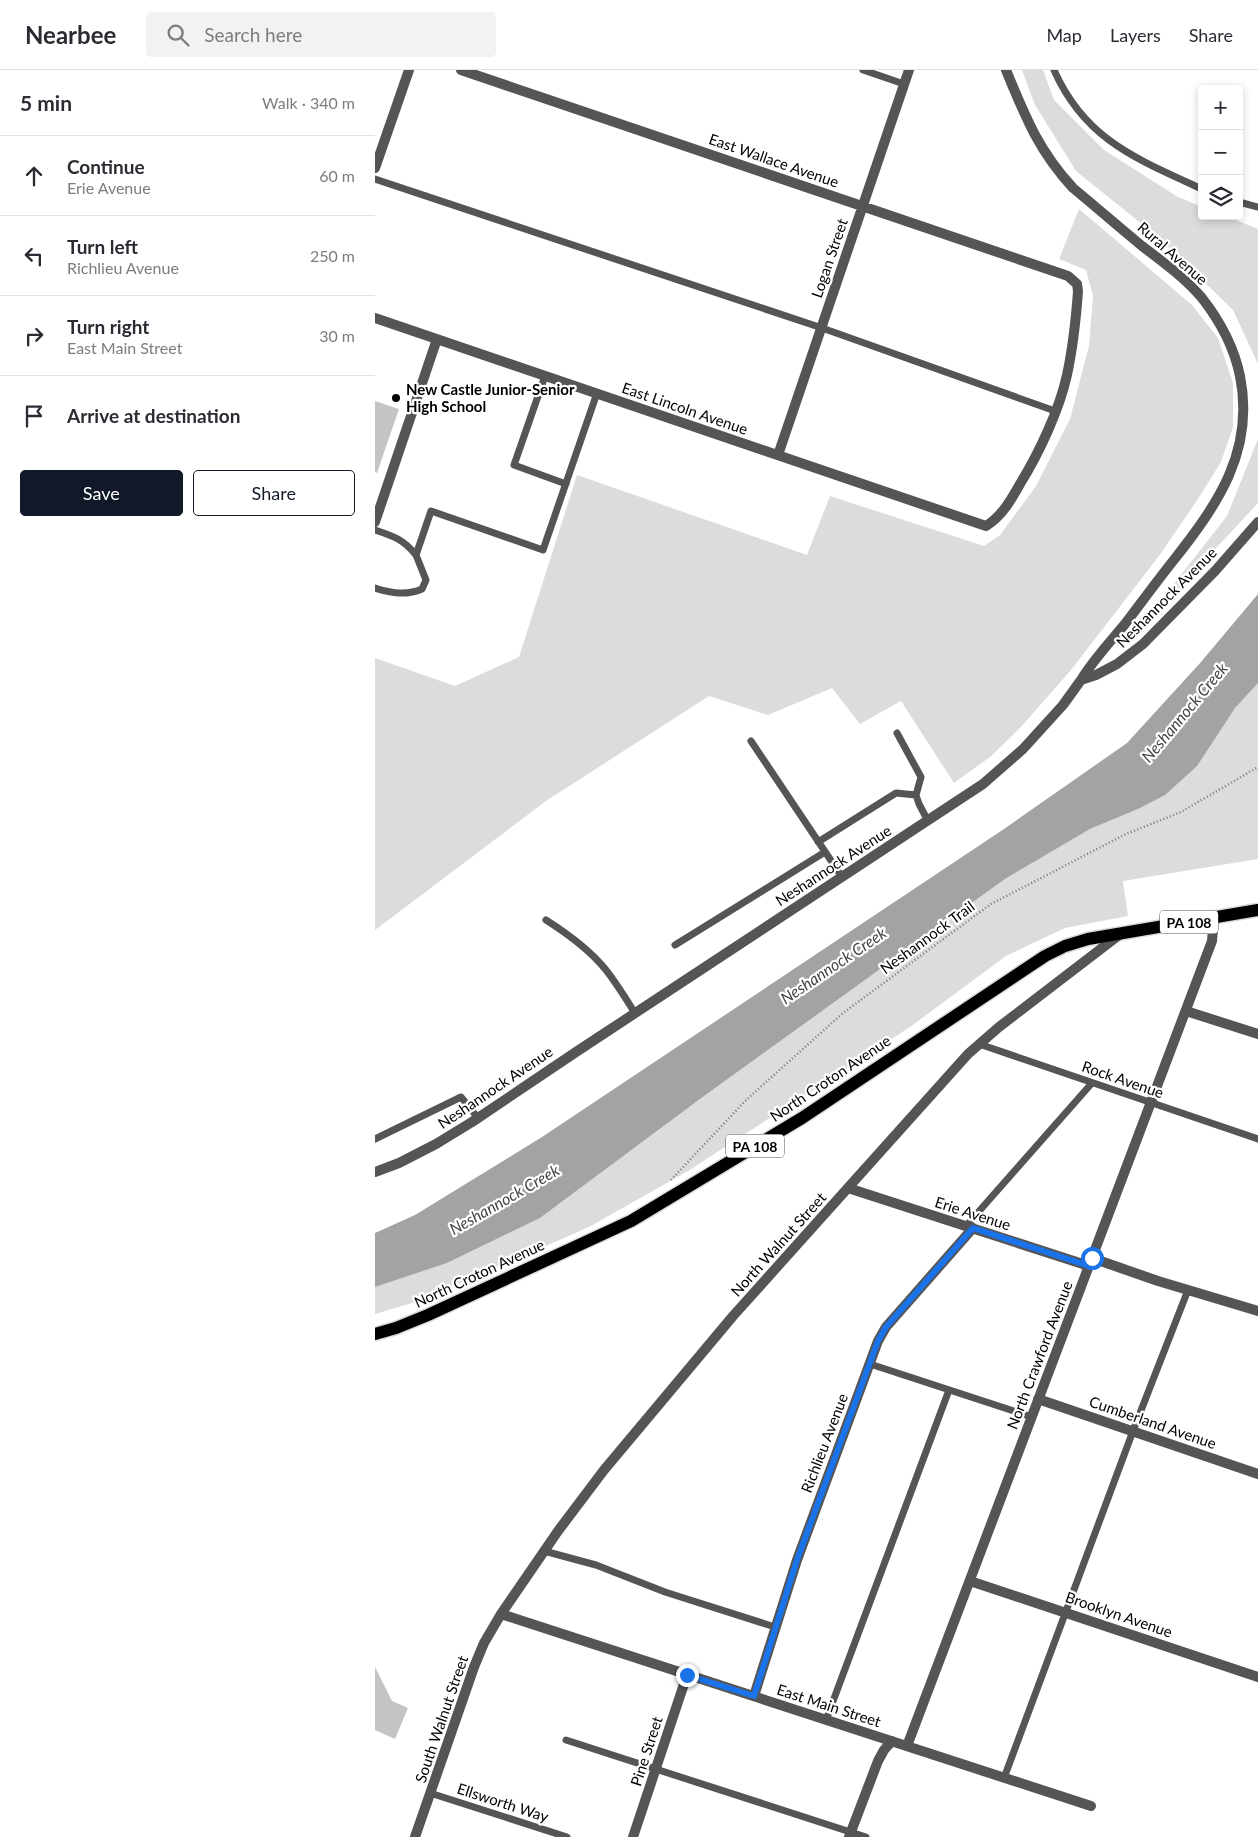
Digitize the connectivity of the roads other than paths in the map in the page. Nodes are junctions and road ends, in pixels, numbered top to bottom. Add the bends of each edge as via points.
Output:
1 (409, 70) edge
2 (461, 70) edge
3 (863, 70) edge
4 (909, 70) edge
5 (1006, 70) edge
6 (1054, 70) edge
7 (904, 84) junction
8 (375, 168) edge
9 (375, 179) edge
10 (1198, 187) edge
11 (1243, 203) edge
12 (863, 206) junction
13 (1258, 207) edge
14 (375, 318) edge
15 (822, 328) junction
16 (437, 339) junction
17 (545, 376) junction
18 (597, 394) junction
19 (1055, 410) junction
20 (779, 455) junction
21 (566, 484) junction
22 (375, 522) edge
23 (1258, 522) edge
24 (375, 530) edge
25 (416, 555) junction
26 (375, 588) edge
27 (1081, 680) junction
28 (897, 733) dead end
29 (751, 742) dead end
30 (916, 795) junction
31 (928, 821) junction
32 (818, 842) junction
33 (825, 852) junction
34 (842, 877) junction
35 (1258, 910) edge
36 (1210, 918) junction
37 (546, 920) dead end
38 (1120, 934) junction
39 (675, 945) dead end
40 (1186, 1011) junction
41 (635, 1013) junction
42 (1258, 1034) edge
43 (979, 1044) junction
44 (1092, 1082) junction
45 (1151, 1103) junction
46 (478, 1118) junction
47 (375, 1139) edge
48 (1258, 1139) edge
49 (375, 1172) edge
50 (849, 1188) junction
51 (970, 1227) junction
52 (1091, 1262) junction
53 (1188, 1290) junction
54 (1258, 1312) edge
55 (375, 1334) edge
56 (870, 1364) junction
57 (949, 1390) junction
58 (1039, 1399) junction
59 (1032, 1417) junction
60 (1133, 1431) junction
61 (1258, 1474) edge
62 (545, 1551) junction
63 (970, 1581) junction
64 (1066, 1612) junction
65 (501, 1614) junction
66 (775, 1627) junction
67 (687, 1675) junction
68 (1258, 1677) edge
69 (754, 1696) junction
70 (826, 1720) junction
71 (565, 1740) dead end
72 (892, 1741) junction
73 (907, 1746) junction
74 (656, 1769) junction
75 (1004, 1778) junction
76 (431, 1793) junction
77 (1091, 1806) dead end
78 (850, 1834) edge
79 (415, 1837) edge
80 (567, 1837) edge
81 (633, 1837) edge
82 (866, 1837) edge

1 - 8 street
2 - 12 street, East Wallace Avenue
3 - 7 lane
4 - 7 street, Logan Street
5 - 27 street, Rural Avenue via 1030,127 1060,174 1182,278 1207,305 1231,345 1243,390 1241,442 1234,467 1219,497 1201,526
6 - 10 lane via 1080,114 1108,141
7 - 12 street, Logan Street
9 - 15 lane
11 - 13 lane
12 - 15 street, Logan Street
12 - 19 street, East Wallace Avenue via 1075,281 1078,291 1074,335 1067,376
14 - 16 street, East Lincoln Avenue
15 - 19 lane
15 - 20 street, Logan Street
16 - 17 street, East Lincoln Avenue
16 - 22 street
17 - 18 street, East Lincoln Avenue
17 - 21 lane via 514,466
18 - 20 street, East Lincoln Avenue
18 - 21 lane
19 - 20 street, East Lincoln Avenue via 1026,474 1005,509 987,526
21 - 25 lane via 543,550 431,511
23 - 27 street, Neshannock Avenue via 1137,650 1107,670
24 - 25 lane via 399,538
25 - 26 lane via 426,580 422,589 403,594
27 - 31 street, Neshannock Avenue via 1059,710 1008,764
28 - 30 lane via 921,777
29 - 32 lane
30 - 31 lane
30 - 32 lane via 896,793
31 - 34 street, Neshannock Avenue
32 - 33 lane
33 - 34 lane
33 - 39 lane
34 - 41 street, Neshannock Avenue
35 - 36 main road, North Croton Avenue / PA 108
36 - 38 main road, North Croton Avenue / PA 108
36 - 40 street, North Crawford Avenue via 1212,941
37 - 41 lane via 592,954
38 - 43 street, North Walnut Street
38 - 55 main road, North Croton Avenue / PA 108 via 1087,939 1045,956 802,1118 631,1221 428,1315
40 - 42 street
40 - 45 street, North Crawford Avenue
41 - 46 street, Neshannock Avenue
43 - 44 lane, Rock Avenue
43 - 50 street, North Walnut Street
44 - 45 lane, Rock Avenue
44 - 51 lane, Richlieu Avenue
45 - 48 lane, Rock Avenue
45 - 52 street, North Crawford Avenue
46 - 47 lane via 461,1097
46 - 49 street, Neshannock Avenue via 436,1144
50 - 51 street, Erie Avenue
50 - 62 street, North Walnut Street via 727,1323 605,1470
51 - 52 street, Erie Avenue
51 - 56 street, Richlieu Avenue via 886,1327
52 - 53 street, Erie Avenue
52 - 58 street, North Crawford Avenue
53 - 54 street, Erie Avenue
53 - 60 lane
56 - 57 lane
56 - 66 street, Richlieu Avenue via 803,1542
57 - 59 lane
57 - 70 lane
58 - 59 street, North Crawford Avenue
58 - 60 street, Cumberland Avenue
59 - 63 street, North Crawford Avenue
60 - 61 street, Cumberland Avenue
60 - 64 lane
62 - 65 street, North Walnut Street
62 - 66 lane via 596,1565 665,1592
63 - 64 street, Brooklyn Avenue
63 - 73 street, North Crawford Avenue
64 - 68 street, Brooklyn Avenue
64 - 75 lane
65 - 67 street, East Main Street
65 - 76 street, South Walnut Street via 474,1667
66 - 69 street, Richlieu Avenue
67 - 69 street, East Main Street
67 - 74 street, Pine Street
69 - 70 street, East Main Street
70 - 72 street, East Main Street
71 - 74 lane
72 - 73 street, East Main Street
72 - 78 street via 878,1760
73 - 75 street, East Main Street
74 - 78 lane
74 - 81 street, Pine Street
75 - 77 street, East Main Street
76 - 79 street, South Walnut Street
76 - 80 lane, Ellsworth Way
78 - 82 lane

